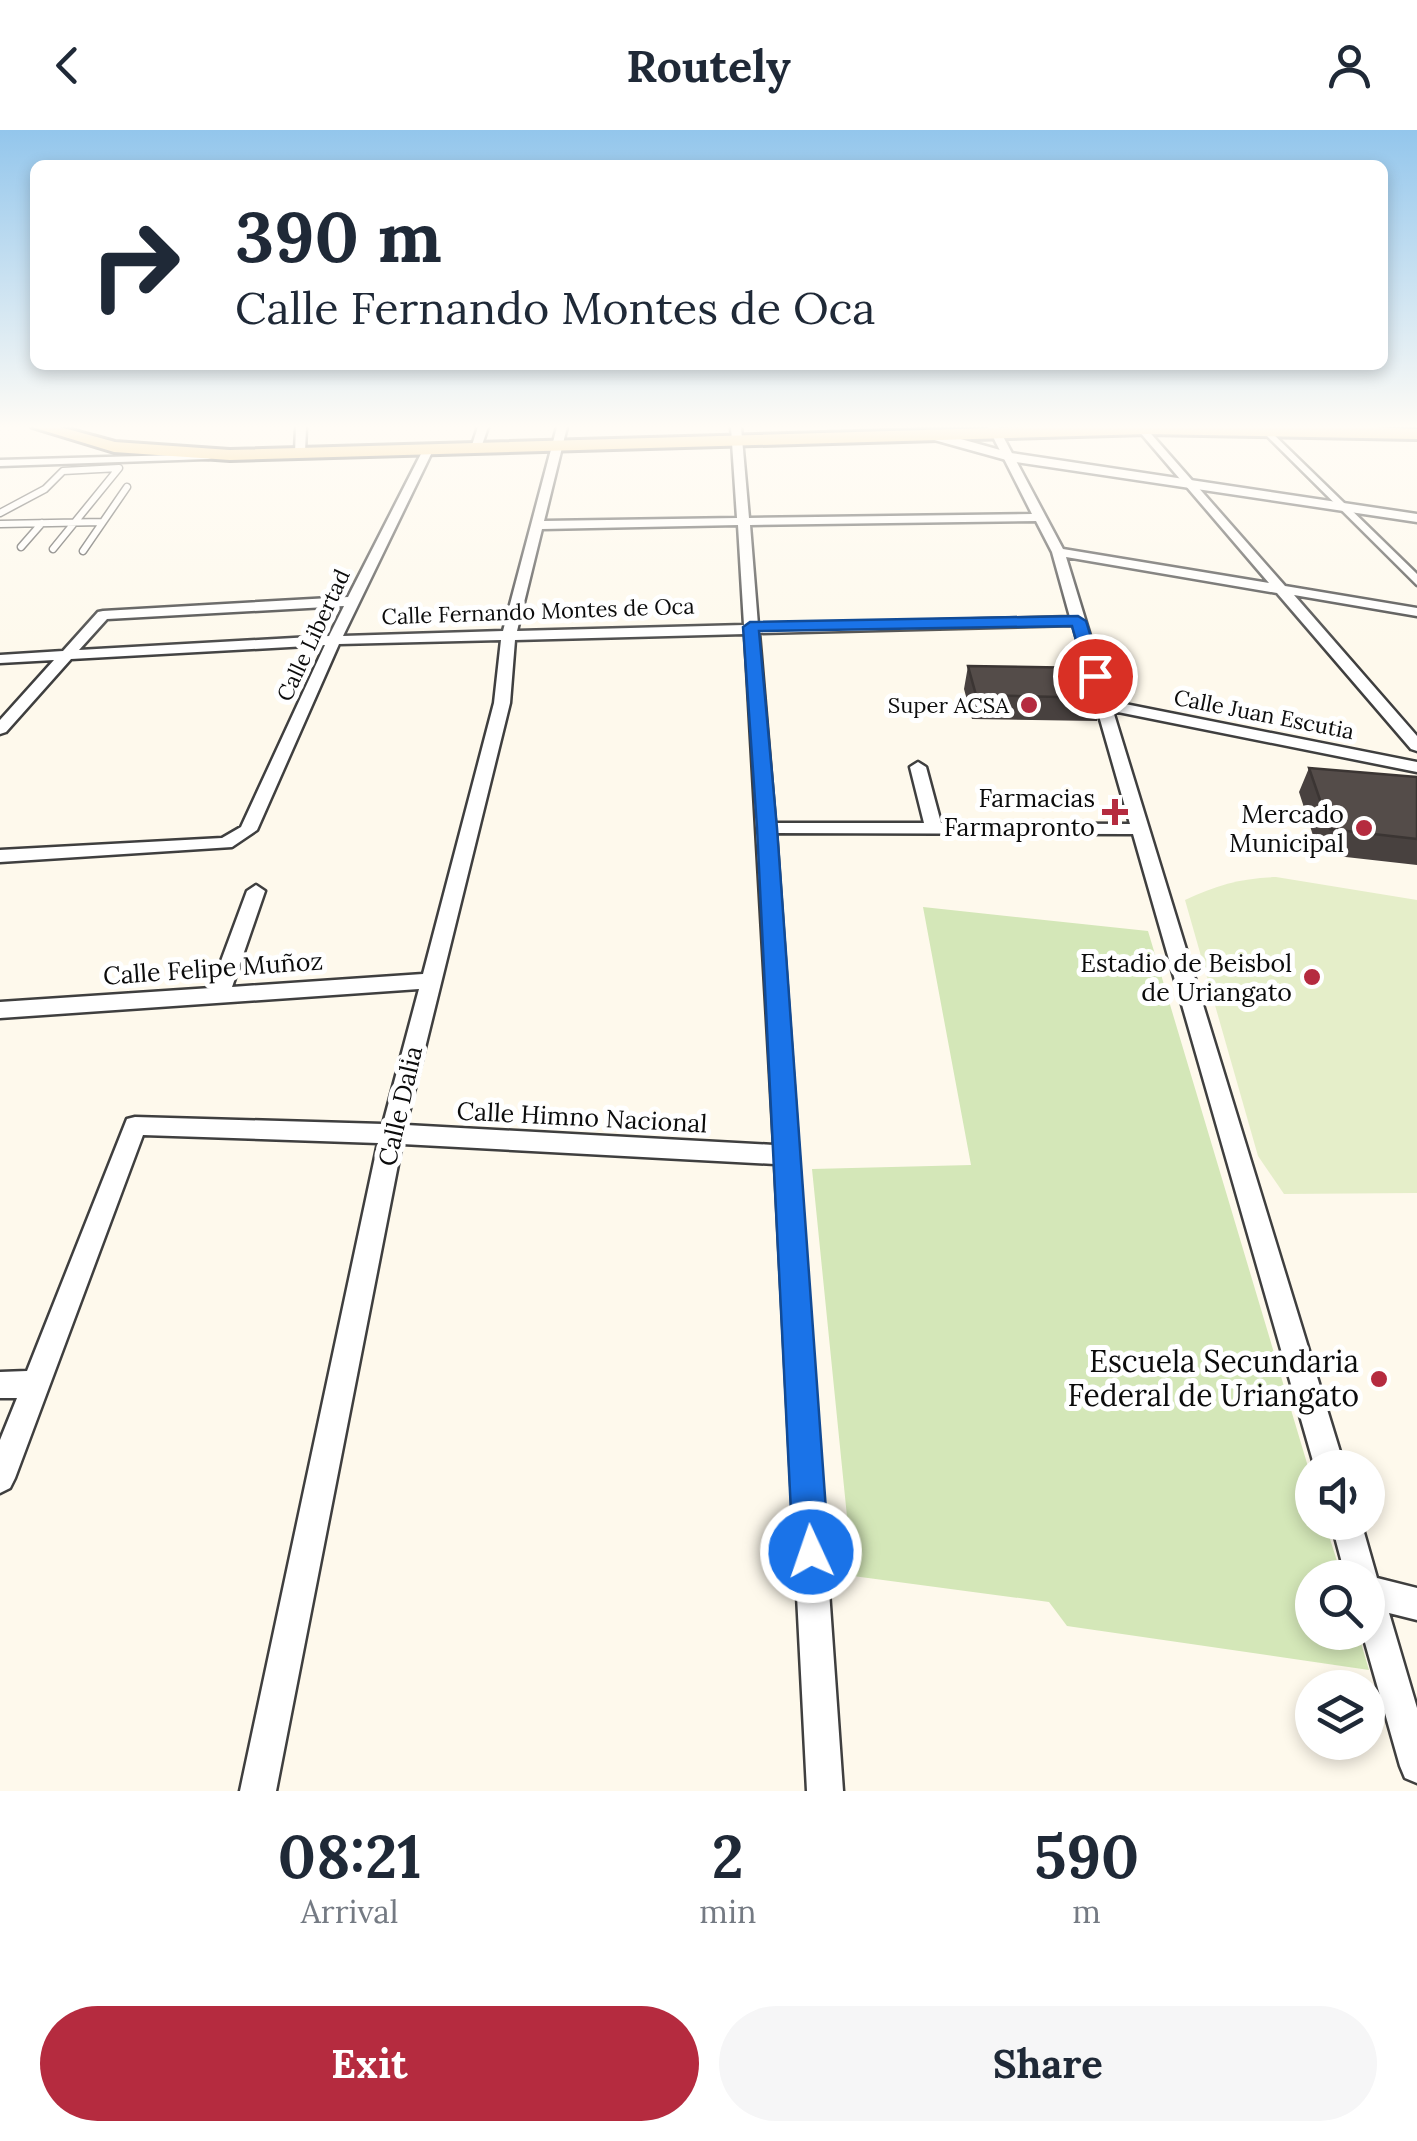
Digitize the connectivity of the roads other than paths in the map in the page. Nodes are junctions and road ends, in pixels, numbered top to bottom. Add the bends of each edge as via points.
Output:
1 (89, 505) edge
2 (114, 505) edge
3 (401, 505) edge
4 (543, 505) edge
5 (742, 505) edge
6 (1035, 505) edge
7 (1210, 505) edge
8 (1329, 505) edge
9 (1340, 506) junction
10 (1042, 517) junction
11 (1417, 518) edge
12 (102, 522) junction
13 (744, 522) junction
14 (74, 523) junction
15 (0, 524) edge
16 (10, 524) junction
17 (42, 524) junction
18 (538, 525) junction
19 (0, 536) edge
20 (21, 547) dead end
21 (53, 549) dead end
22 (82, 551) dead end
23 (1058, 552) junction
24 (1417, 582) edge
25 (1284, 589) junction
26 (354, 601) junction
27 (1417, 612) edge
28 (1078, 621) junction
29 (750, 627) junction
30 (509, 634) junction
31 (334, 640) junction
32 (66, 655) junction
33 (0, 659) edge
34 (1103, 704) junction
35 (0, 729) edge
36 (1417, 746) edge
37 (918, 767) dead end
38 (1417, 768) edge
39 (767, 828) junction
40 (934, 828) junction
41 (1141, 829) junction
42 (0, 856) edge
43 (256, 891) dead end
44 (430, 981) junction
45 (220, 996) junction
46 (0, 1010) edge
47 (392, 1134) junction
48 (787, 1155) junction
49 (0, 1384) edge
50 (36, 1384) junction
51 (1325, 1450) edge
52 (0, 1478) edge
53 (1385, 1597) edge
54 (1417, 1604) edge
55 (1384, 1650) edge
56 (1417, 1766) edge
57 (258, 1791) edge
58 (826, 1791) edge

1 - 14 lane
2 - 12 lane
3 - 26 street, Calle Libertad
4 - 18 street, Calle Dalia
5 - 13 street
6 - 10 street
7 - 25 street
8 - 9 street
9 - 11 street
9 - 24 street
10 - 13 street
10 - 23 street
12 - 14 lane
12 - 22 lane
13 - 18 street
13 - 29 street
14 - 17 lane
14 - 21 lane
15 - 16 lane
16 - 17 lane
16 - 19 lane
17 - 20 lane
18 - 30 street, Calle Dalia
23 - 25 street
23 - 28 street
25 - 27 street
25 - 36 street
26 - 31 street, Calle Libertad
26 - 32 street via 103,615
28 - 29 street, Calle Fernando Montes de Oca
28 - 34 street
29 - 30 street, Calle Fernando Montes de Oca
29 - 39 street
30 - 31 street, Calle Fernando Montes de Oca
30 - 44 street, Calle Dalia via 502,703
31 - 32 street, Calle Fernando Montes de Oca
31 - 42 street, Calle Libertad via 240,838
32 - 33 street, Calle Fernando Montes de Oca
32 - 35 street
34 - 38 street, Calle Juan Escutia
34 - 41 street
37 - 40 street
39 - 40 street
39 - 48 street
40 - 41 street
41 - 51 street
43 - 45 street
44 - 45 street, Calle Felipe Muñoz
44 - 47 street, Calle Dalia
45 - 46 street, Calle Felipe Muñoz
47 - 48 street, Calle Himno Nacional
47 - 50 street, Calle Himno Nacional via 135,1126
47 - 57 street, Calle Dalia
48 - 58 street
49 - 50 street
50 - 52 street
53 - 54 street
55 - 56 street

